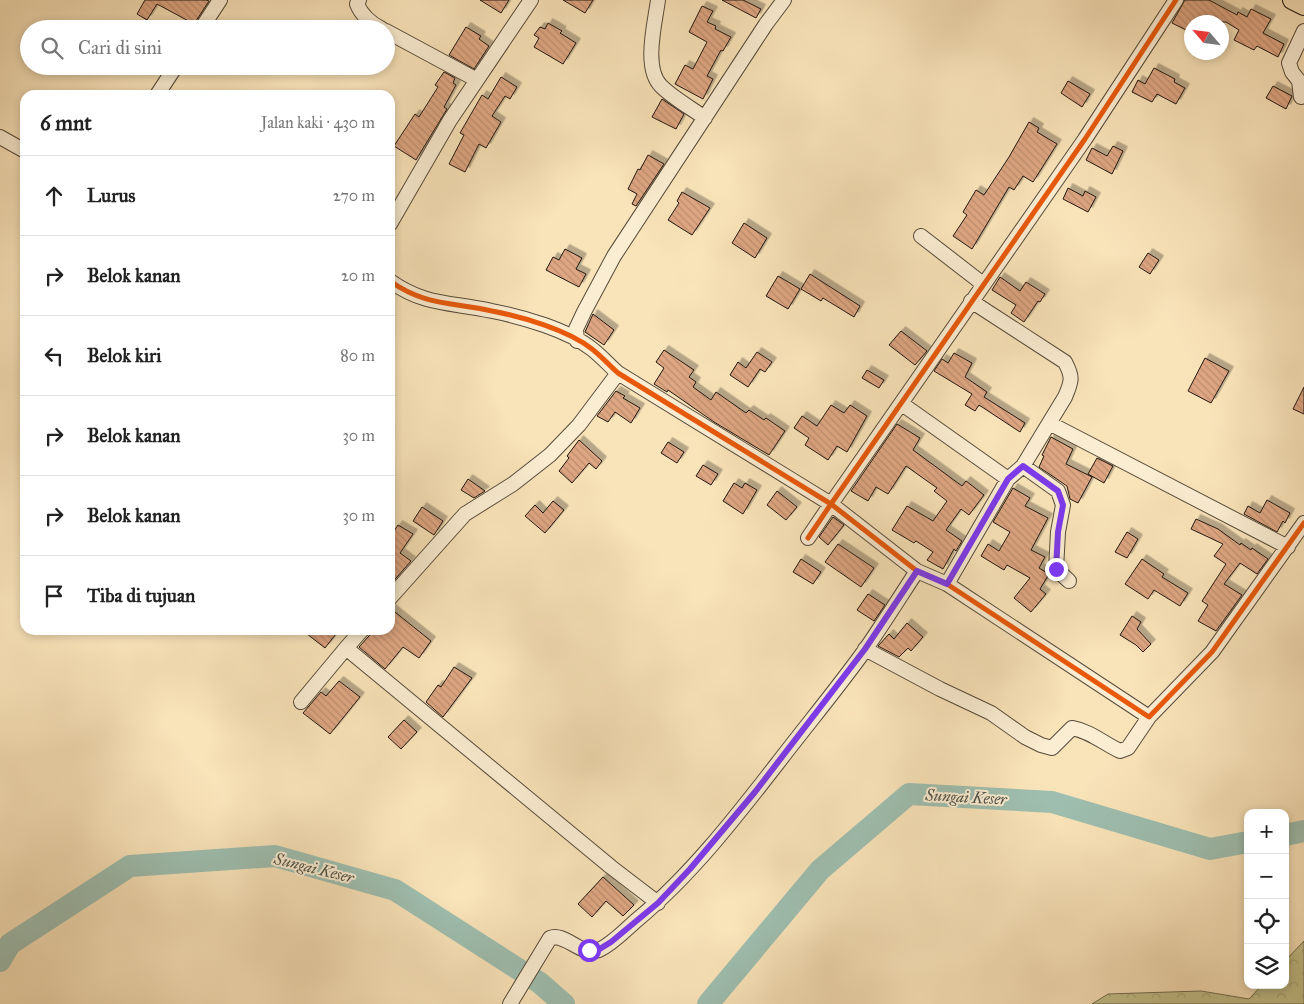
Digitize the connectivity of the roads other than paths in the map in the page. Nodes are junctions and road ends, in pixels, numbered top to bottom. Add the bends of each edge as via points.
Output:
1 (220, 0) edge
2 (358, 0) edge
3 (531, 0) edge
4 (658, 0) edge
5 (784, 0) edge
6 (1176, 0) edge
7 (207, 20) edge
8 (369, 20) edge
9 (1304, 30) edge
10 (395, 36) edge
11 (170, 75) edge
12 (477, 80) junction
13 (160, 90) edge
14 (1300, 98) dead end
15 (705, 118) junction
16 (0, 137) edge
17 (20, 148) edge
18 (395, 215) edge
19 (921, 236) dead end
20 (395, 284) edge
21 (983, 284) junction
22 (971, 301) junction
23 (577, 340) junction
24 (618, 373) junction
25 (902, 404) junction
26 (1049, 423) junction
27 (1023, 466) junction
28 (1008, 479) junction
29 (831, 504) junction
30 (1304, 524) edge
31 (808, 538) dead end
32 (1288, 547) junction
33 (917, 571) junction
34 (1069, 581) dead end
35 (947, 584) junction
36 (395, 592) edge
37 (358, 635) edge
38 (346, 648) junction
39 (865, 649) junction
40 (301, 702) dead end
41 (1149, 717) junction
42 (658, 903) junction
43 (510, 1004) edge

1 - 7 street
2 - 8 street via 360,12
3 - 12 street
4 - 15 street via 652,45 655,78 661,87
5 - 15 street
6 - 21 street via 1085,139
9 - 14 street via 1289,64 1299,81
10 - 12 street
11 - 13 street
12 - 18 street
15 - 23 street via 614,256 576,329
16 - 17 street
19 - 21 street
20 - 23 street via 418,297 441,303 525,318
21 - 22 street
22 - 25 street
22 - 26 street via 1065,362 1072,374 1070,385
23 - 24 street
24 - 29 street
24 - 36 street via 579,426 513,484 465,514
25 - 28 street
25 - 29 street
26 - 27 street
26 - 32 street
27 - 28 street
27 - 34 street via 1058,491 1063,505 1056,569
28 - 35 street
29 - 31 street
29 - 33 street
30 - 32 street
32 - 41 street via 1212,652
33 - 35 street
33 - 39 street
35 - 41 street
37 - 38 street
38 - 40 street
38 - 42 street
39 - 41 street via 991,713 1025,737 1052,748 1072,728 1092,734 1120,751 1128,748
39 - 42 street via 755,792
42 - 43 street via 598,950 576,947 563,938 550,938

